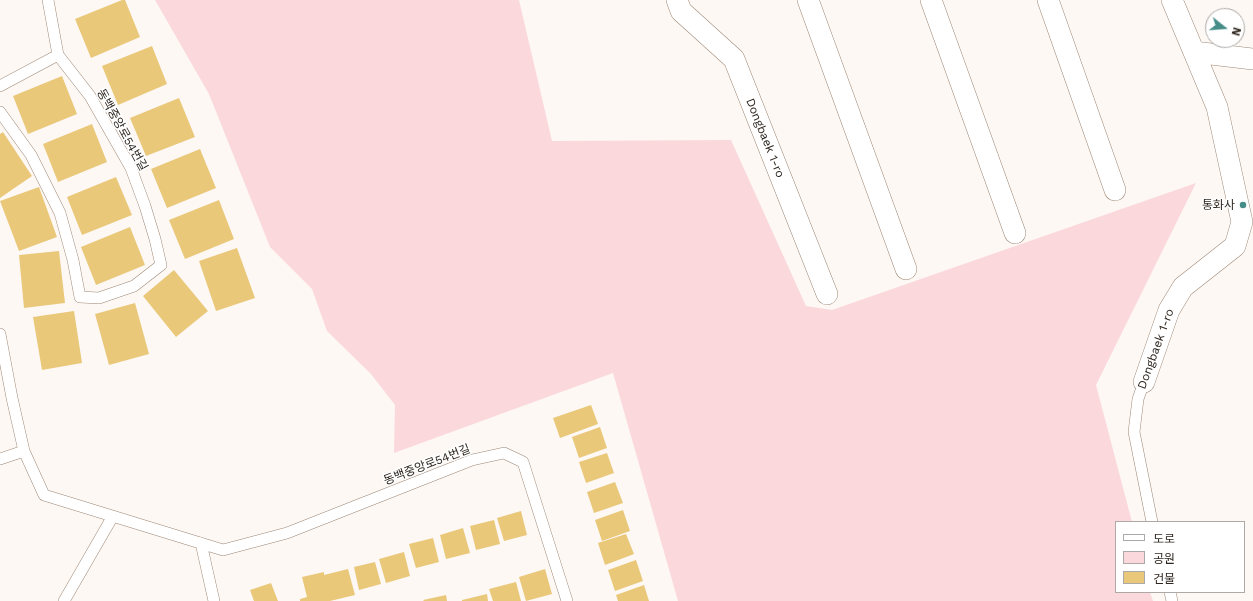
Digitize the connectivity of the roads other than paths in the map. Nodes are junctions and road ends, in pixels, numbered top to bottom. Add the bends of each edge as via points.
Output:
1 (48, 0) edge
2 (677, 0) edge
3 (808, 0) edge
4 (931, 0) edge
5 (1048, 0) edge
6 (1172, 0) edge
7 (1194, 52) junction
8 (58, 55) junction
9 (1253, 59) edge
10 (0, 86) edge
11 (0, 112) edge
12 (1115, 190) dead end
13 (1015, 233) dead end
14 (906, 269) dead end
15 (827, 294) dead end
16 (0, 334) edge
17 (1144, 382) joint
18 (24, 451) junction
19 (0, 459) edge
20 (113, 516) junction
21 (1152, 521) edge
22 (201, 543) junction
23 (64, 601) edge
24 (214, 601) edge
25 (567, 601) edge

1 - 8 lane, 동백중앙로54번길
2 - 15 street, Dongbaek 1-ro via 681,11 734,59
3 - 14 street
4 - 13 street
5 - 12 street
6 - 7 street, Dongbaek 1-ro
7 - 9 street
7 - 17 street, Dongbaek 1-ro via 1218,107 1242,222 1235,246 1183,287 1179,293 1169,310
8 - 10 lane
8 - 11 lane, 동백중앙로54번길 via 90,96 131,168 145,206 161,265 134,286 99,298 80,297 60,213 31,155
16 - 18 lane, 동백중앙로54번길
17 - 21 lane, Dongbaek 1-ro via 1138,399 1134,432
18 - 19 lane
18 - 20 lane, 동백중앙로54번길 via 44,495
20 - 22 lane, 동백중앙로54번길
20 - 23 lane
22 - 24 lane
22 - 25 lane, 동백중앙로54번길 via 223,550 287,533 472,460 504,453 523,462

